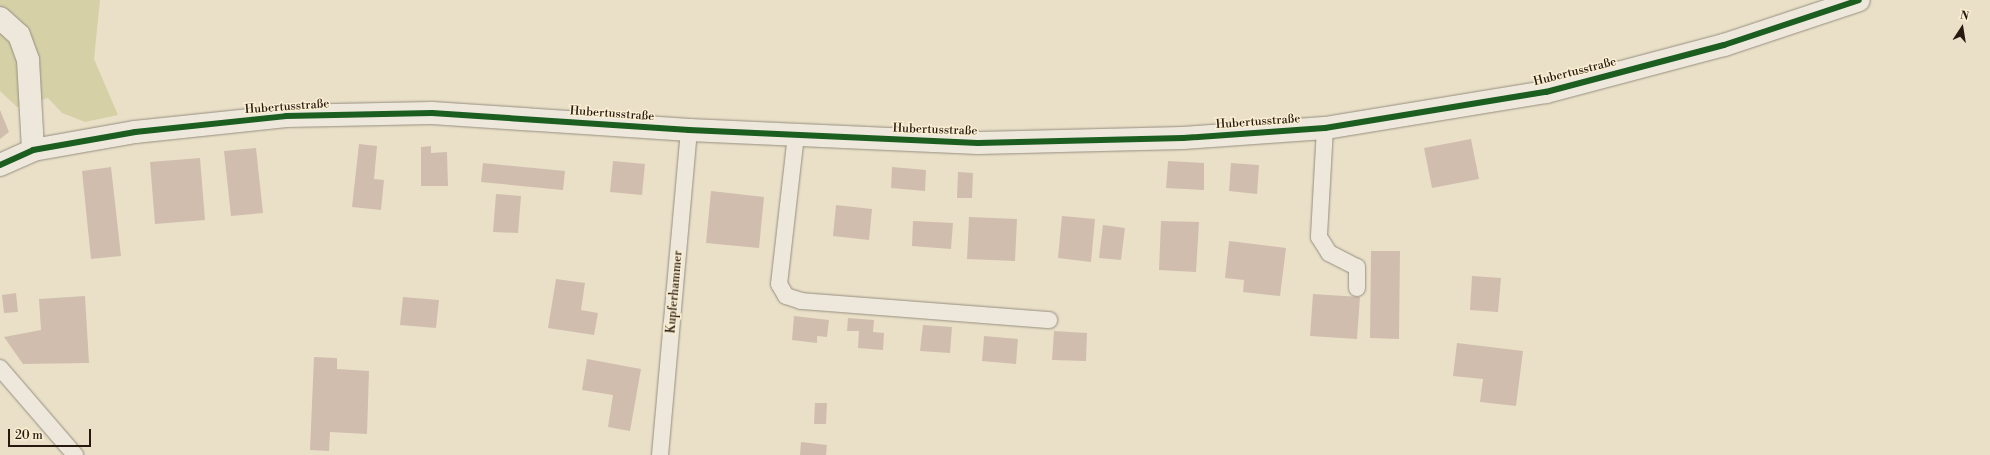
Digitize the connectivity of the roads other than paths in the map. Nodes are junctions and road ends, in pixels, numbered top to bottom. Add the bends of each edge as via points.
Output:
1 (1859, 0) edge
2 (0, 18) edge
3 (1325, 128) junction
4 (689, 130) junction
5 (796, 135) junction
6 (33, 150) junction
7 (0, 165) edge
8 (1357, 288) dead end
9 (1049, 320) dead end
10 (0, 368) edge
11 (75, 455) edge
12 (660, 455) edge

1 - 3 street, Hubertusstraße via 1724,44 1546,92
2 - 6 street via 19,35 28,60
3 - 5 street, Hubertusstraße via 1183,138 978,143
3 - 8 lane via 1319,237 1329,253 1357,267
4 - 5 street, Hubertusstraße
4 - 6 street, Hubertusstraße via 432,112 286,116 135,132
4 - 12 lane, Kupferhammer
5 - 9 lane via 779,284 786,296 801,301
6 - 7 street, Hubertusstraße
10 - 11 lane

